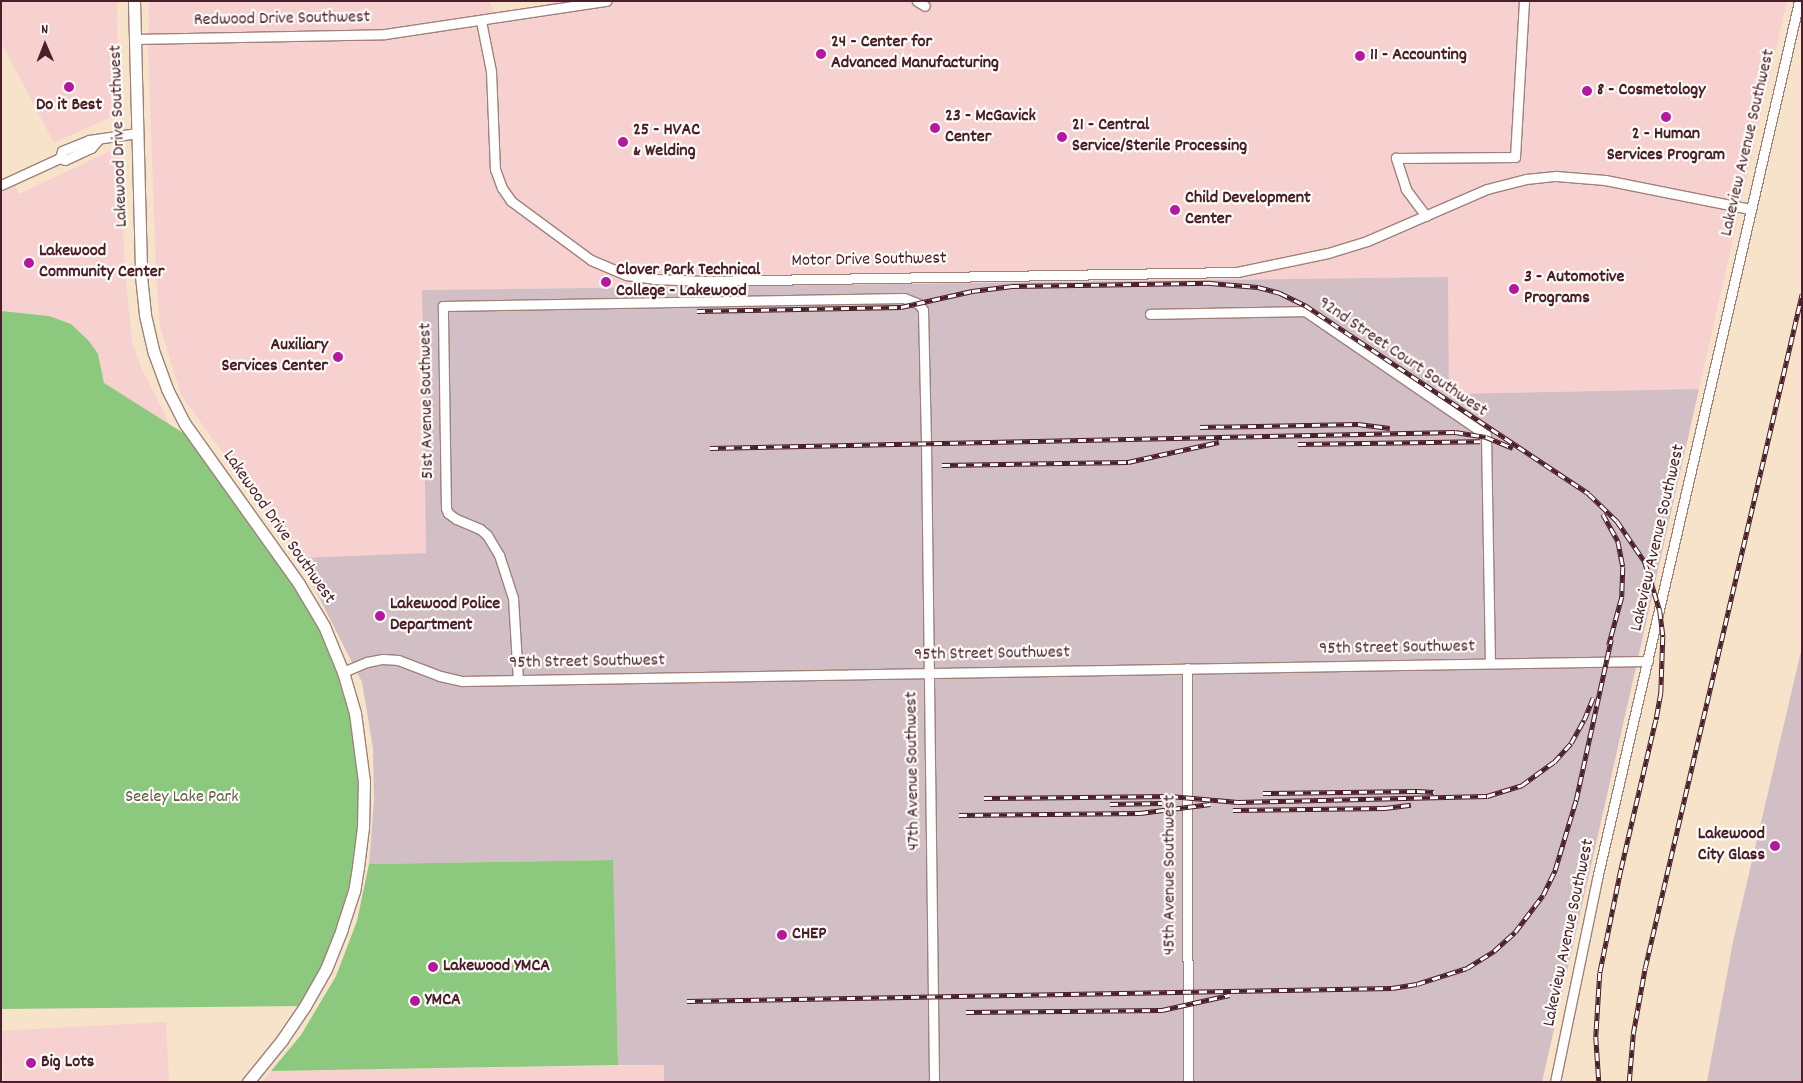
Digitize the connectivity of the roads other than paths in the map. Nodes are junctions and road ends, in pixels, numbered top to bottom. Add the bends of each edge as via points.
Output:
1 (134, 1) edge
2 (607, 1) edge
3 (916, 1) edge
4 (1524, 1) edge
5 (1799, 1) edge
6 (925, 6) dead end
7 (481, 21) junction
8 (134, 39) junction
9 (137, 133) junction
10 (1, 185) edge
11 (1750, 209) junction
12 (1426, 216) junction
13 (923, 310) joint
14 (1150, 314) dead end
15 (1648, 660) junction
16 (1490, 663) junction
17 (1187, 668) junction
18 (343, 672) junction
19 (929, 672) junction
20 (518, 680) junction
21 (248, 1082) edge
22 (934, 1082) edge
23 (1188, 1082) edge
24 (1555, 1082) edge

1 - 8 main road, Lakewood Drive Southwest
2 - 7 street, Redwood Drive Southwest
3 - 6 street
4 - 12 street via 1515,157 1396,158 1406,188
5 - 11 street, Lakeview Avenue Southwest
7 - 8 street, Redwood Drive Southwest via 385,34
7 - 12 street, Motor Drive Southwest via 491,71 495,169 502,188 511,201 578,251 627,275 704,281 1237,272 1328,253 1367,241
8 - 9 main road, Lakewood Drive Southwest
9 - 10 street via 89,140 62,151 60,158
9 - 18 main road, Lakewood Drive Southwest via 142,295 160,371 196,441 307,597 324,626
11 - 12 street, Motor Drive Southwest via 1605,180 1556,176 1526,179 1487,189
11 - 15 street, Lakeview Avenue Southwest
13 - 19 street, 47th Avenue Southwest
13 - 20 street, 51st Avenue Southwest via 919,304 904,298 443,306 446,508 456,520 487,535 499,555 513,598
14 - 16 street, 92nd Street Court Southwest via 1305,311 1486,435
15 - 16 street, 95th Street Southwest
15 - 24 street, Lakeview Avenue Southwest via 1597,879
16 - 17 street, 95th Street Southwest
17 - 19 street, 95th Street Southwest
17 - 23 street, 45th Avenue Southwest
18 - 20 street, 95th Street Southwest via 367,662 391,659 462,681
18 - 21 main road, Lakewood Drive Southwest via 358,732 364,781 363,827 354,891 326,969 282,1040
19 - 20 street, 95th Street Southwest
19 - 22 street, 47th Avenue Southwest

